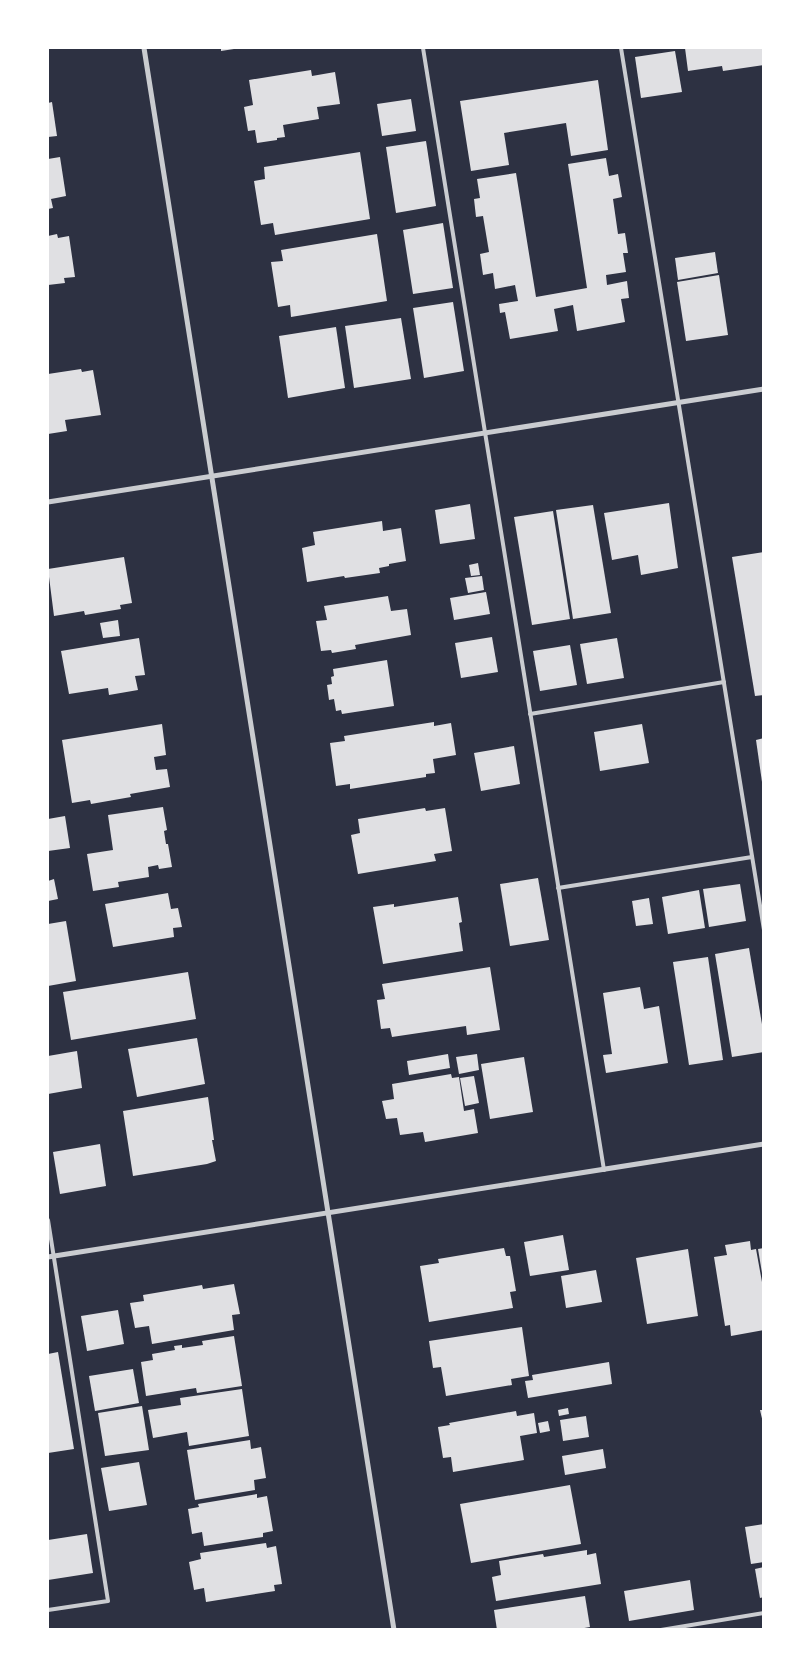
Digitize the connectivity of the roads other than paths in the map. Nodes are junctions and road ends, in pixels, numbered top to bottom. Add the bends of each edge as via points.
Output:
1 (144, 48) edge
2 (423, 48) edge
3 (620, 48) edge
4 (764, 389) edge
5 (678, 402) junction
6 (485, 433) junction
7 (212, 476) junction
8 (48, 502) edge
9 (724, 682) junction
10 (530, 714) junction
11 (752, 857) junction
12 (558, 888) junction
13 (764, 930) edge
14 (764, 1144) edge
15 (604, 1170) junction
16 (328, 1213) junction
17 (48, 1220) edge
18 (50, 1256) edge
19 (48, 1610) edge
20 (764, 1613) edge
21 (394, 1630) edge
22 (661, 1630) edge

1 - 7 street
2 - 6 lane
3 - 5 lane
4 - 5 street
5 - 6 street
5 - 9 lane
6 - 7 street
6 - 10 lane
7 - 8 street
7 - 16 street
9 - 10 lane
9 - 11 lane
10 - 12 lane
11 - 12 lane
11 - 13 lane
12 - 15 lane
14 - 15 street
15 - 16 street
16 - 18 street
16 - 21 street
17 - 18 lane
18 - 19 lane via 108,1601
20 - 22 lane

